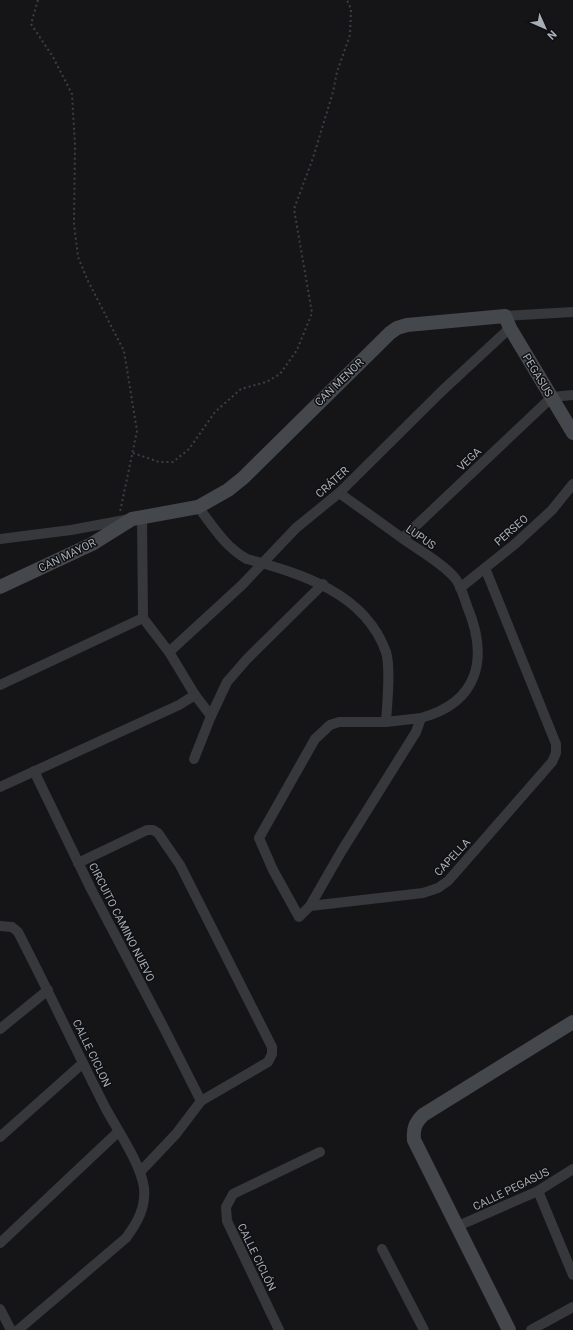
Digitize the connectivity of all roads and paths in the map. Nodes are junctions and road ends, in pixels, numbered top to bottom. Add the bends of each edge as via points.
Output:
1 (38, 0) edge
2 (347, 0) edge
3 (573, 312) edge
4 (508, 322) junction
5 (573, 395) edge
6 (552, 397) junction
7 (573, 433) edge
8 (133, 453) junction
9 (573, 484) edge
10 (339, 493) junction
11 (198, 507) junction
12 (131, 519) junction
13 (403, 538) junction
14 (0, 539) edge
15 (261, 563) junction
16 (485, 568) junction
17 (323, 584) junction
18 (0, 587) edge
19 (460, 588) junction
20 (143, 618) junction
21 (169, 652) junction
22 (0, 685) edge
23 (195, 695) junction
24 (211, 716) junction
25 (421, 718) junction
26 (386, 722) junction
27 (194, 759) dead end
28 (34, 771) junction
29 (0, 787) edge
30 (78, 863) junction
31 (310, 906) junction
32 (2, 925) edge
33 (48, 990) junction
34 (573, 1022) edge
35 (0, 1029) edge
36 (83, 1063) junction
37 (201, 1101) junction
38 (118, 1132) junction
39 (0, 1137) edge
40 (320, 1152) dead end
41 (573, 1169) edge
42 (140, 1172) junction
43 (538, 1191) junction
44 (458, 1226) junction
45 (0, 1243) edge
46 (382, 1249) dead end
47 (573, 1275) edge
48 (573, 1307) edge
49 (0, 1308) edge
50 (11, 1330) edge
51 (18, 1330) edge
52 (279, 1330) edge
53 (424, 1330) edge
54 (509, 1330) edge
55 (531, 1330) edge

1 - 8 path via 31,24 53,57 72,94 75,145 74,224 78,257 124,351 137,431
2 - 8 path via 350,9 350,35 313,158 294,209 312,313 297,350 280,374 266,382 241,389 215,412 189,448 173,462 159,462
3 - 4 street, CAN MENOR
4 - 6 street, PEGASUS
4 - 10 street, CRÁTER
4 - 11 street, CAN MENOR via 407,325 397,328 333,387 242,478 228,490
5 - 6 street
6 - 7 street, PEGASUS
6 - 13 street, VEGA
8 - 12 path
9 - 16 street, PERSEO via 552,510
10 - 13 street, LUPUS
10 - 15 street, CRÁTER via 296,528
11 - 12 street, CAN MENOR
11 - 15 street via 236,553
12 - 14 street
12 - 18 street, CAN MAYOR via 92,544
12 - 20 street
13 - 19 street, LUPUS via 456,579
15 - 17 street
15 - 21 street, CRÁTER via 242,585
16 - 19 street, PERSEO
16 - 31 street, CAPELLA via 556,744 552,762 448,881 438,888 423,893
17 - 24 street via 227,682
17 - 26 street via 346,598 372,624 386,653
19 - 25 street, LUPUS via 471,615 478,650 470,687 447,708
20 - 21 street
20 - 22 street
21 - 23 street
23 - 24 street
23 - 28 street via 179,705
24 - 27 street
25 - 26 street, LUPUS
25 - 31 street via 416,732
26 - 31 street, LUPUS via 339,722 323,730 315,739 261,831 261,844 299,917
28 - 29 street
28 - 30 street
30 - 37 street, CIRCUITO CAMINO NUEVO
30 - 37 street, CIRCUITO CAMINO NUEVO via 147,830 153,830 158,833 180,865 272,1047 268,1062
32 - 33 street, CALLE CICLON via 12,926 18,932
33 - 35 street
33 - 36 street, CALLE CICLON
34 - 44 street via 417,1120 413,1130 414,1140
36 - 38 street, CALLE CICLON
36 - 39 street
37 - 42 street via 176,1134
38 - 42 street, CALLE CICLON
38 - 45 street
40 - 52 street, CALLE CICLÓN via 233,1194 226,1207 227,1221
41 - 43 street, CALLE PEGASUS
42 - 51 street, CALLE CICLON via 144,1200 136,1225 126,1238
43 - 44 street, CALLE PEGASUS
43 - 47 street
44 - 54 street
46 - 53 street
48 - 55 street
49 - 50 street

